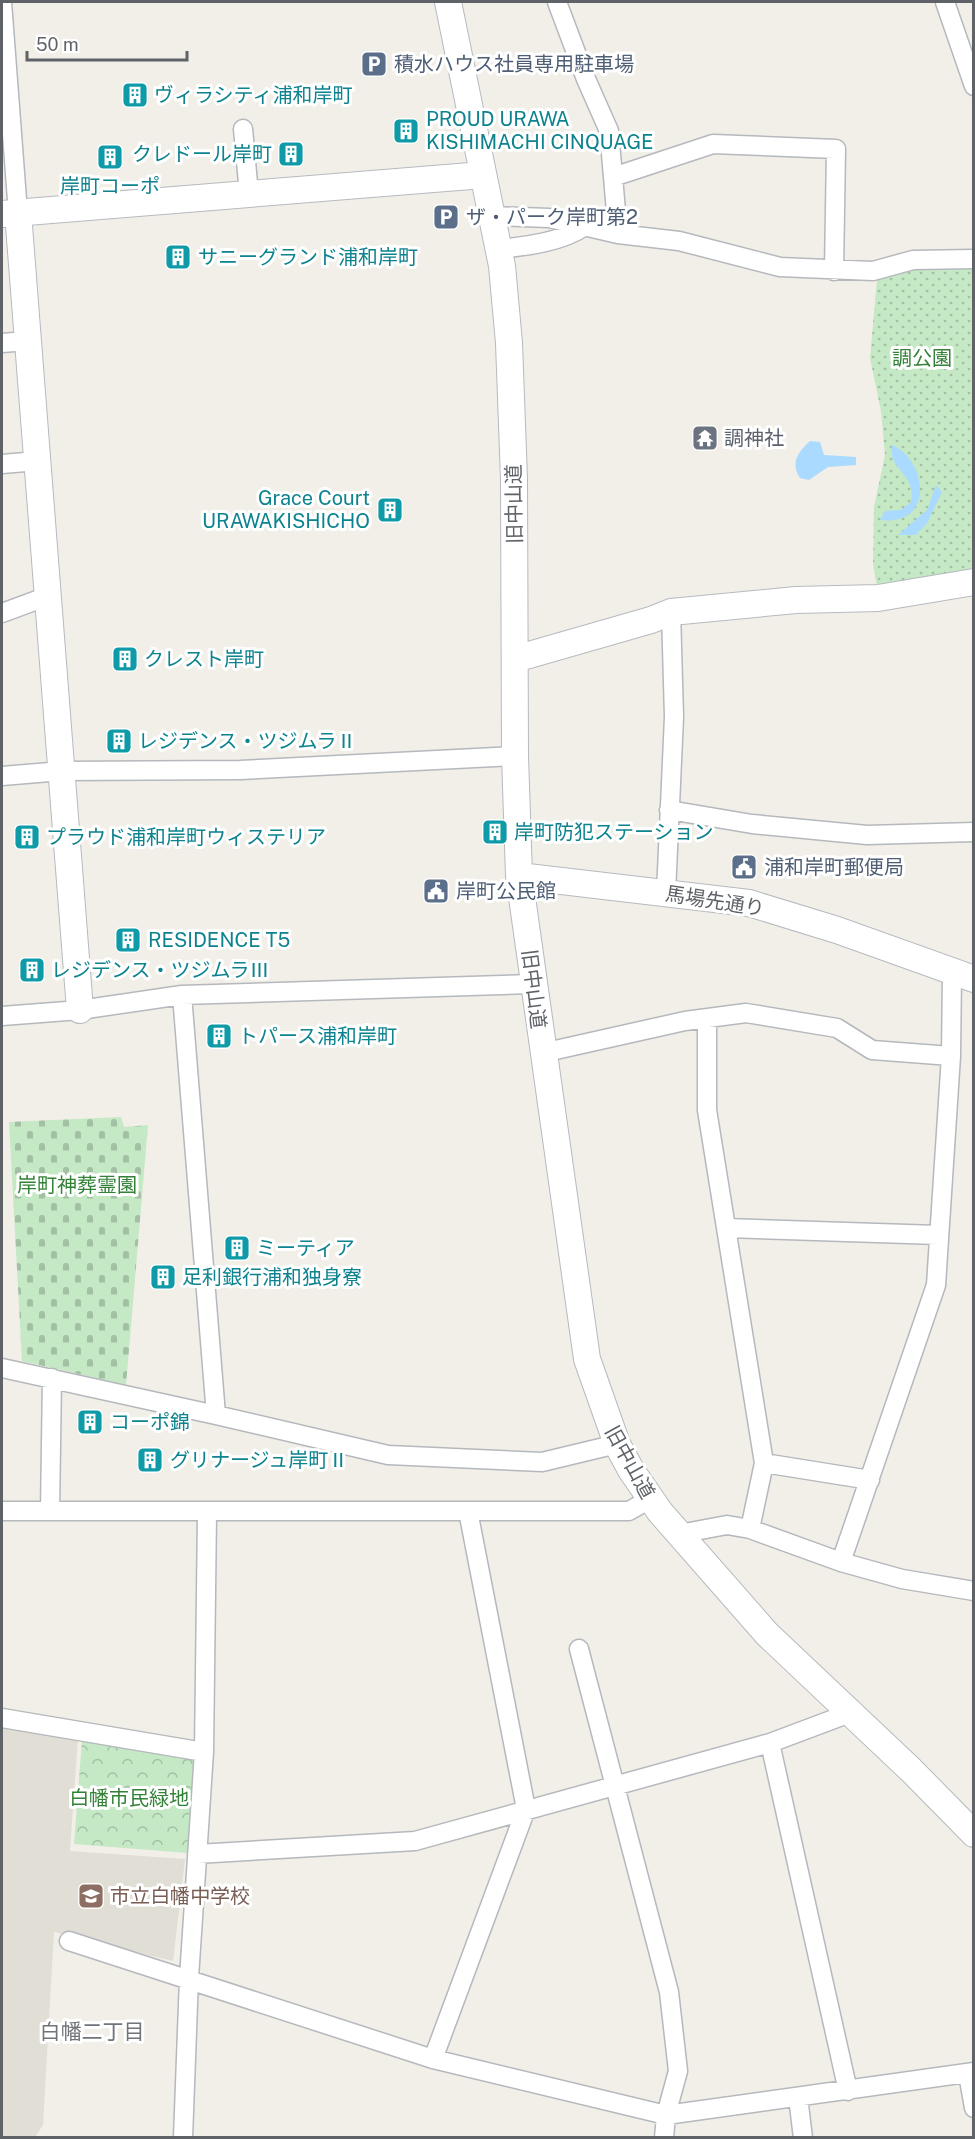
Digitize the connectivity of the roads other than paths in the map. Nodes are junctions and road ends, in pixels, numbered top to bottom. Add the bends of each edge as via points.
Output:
1 (2, 2) edge
2 (448, 2) edge
3 (557, 2) edge
4 (945, 2) edge
5 (955, 35) junction
6 (974, 37) edge
7 (974, 86) edge
8 (243, 129) dead end
9 (483, 175) junction
10 (613, 177) junction
11 (249, 194) junction
12 (10, 213) edge
13 (492, 216) junction
14 (585, 226) junction
15 (618, 234) junction
16 (499, 249) junction
17 (974, 259) edge
18 (834, 271) junction
19 (27, 341) junction
20 (2, 343) edge
21 (38, 461) junction
22 (2, 464) edge
23 (974, 582) edge
24 (48, 596) junction
25 (671, 612) junction
26 (2, 613) edge
27 (515, 659) junction
28 (515, 756) junction
29 (62, 771) junction
30 (2, 776) edge
31 (669, 810) junction
32 (974, 832) edge
33 (519, 876) junction
34 (666, 894) junction
35 (963, 977) edge
36 (533, 984) junction
37 (182, 995) junction
38 (80, 1010) junction
39 (2, 1016) edge
40 (706, 1019) junction
41 (542, 1053) junction
42 (951, 1056) junction
43 (726, 1228) junction
44 (938, 1235) junction
45 (2, 1368) edge
46 (52, 1378) junction
47 (216, 1415) junction
48 (617, 1444) junction
49 (764, 1463) junction
50 (870, 1480) junction
51 (650, 1499) junction
52 (50, 1511) junction
53 (468, 1511) junction
54 (207, 1513) junction
55 (2, 1515) edge
56 (750, 1529) junction
57 (679, 1534) junction
58 (841, 1562) junction
59 (974, 1591) edge
60 (579, 1649) dead end
61 (850, 1713) junction
62 (2, 1718) edge
63 (770, 1743) junction
64 (204, 1752) junction
65 (617, 1786) junction
66 (526, 1809) junction
67 (974, 1834) edge
68 (197, 1854) junction
69 (69, 1941) dead end
70 (189, 1978) junction
71 (433, 2059) junction
72 (970, 2073) edge
73 (848, 2091) junction
74 (798, 2097) junction
75 (974, 2108) edge
76 (666, 2115) junction
77 (183, 2138) edge
78 (664, 2138) edge
79 (803, 2138) edge

1 - 12 street
2 - 9 street, 旧中山道
3 - 10 street via 609,131
4 - 5 street
5 - 6 street
5 - 7 street
8 - 11 street
9 - 11 street
9 - 13 street, 旧中山道
10 - 15 street
10 - 18 street via 713,144 836,149
11 - 12 street
12 - 19 street
13 - 14 street via 537,217
13 - 16 street, 旧中山道
14 - 15 street
14 - 16 street via 574,234
15 - 18 street via 679,241 780,267
16 - 27 street, 旧中山道 via 510,353
17 - 18 street via 914,260 873,271
19 - 20 street
19 - 21 street
21 - 22 street
21 - 24 street
23 - 25 street via 878,598 796,600
24 - 26 street
24 - 29 street
25 - 27 street
25 - 31 street via 674,717
27 - 28 street, 旧中山道
28 - 29 street via 240,770
28 - 33 street, 旧中山道
29 - 30 street
29 - 38 street
31 - 32 street via 752,824 867,835
31 - 34 street
33 - 34 street, 馬場先通り
33 - 36 street, 旧中山道
34 - 35 street, 馬場先通り via 749,903 837,930
35 - 42 street
36 - 37 street
36 - 41 street, 旧中山道
37 - 38 street
37 - 47 street
38 - 39 street
40 - 41 street
40 - 42 street via 746,1014 786,1018 837,1028 872,1050
40 - 43 street via 706,1110
41 - 48 street, 旧中山道 via 585,1349
42 - 44 street
43 - 44 street
43 - 49 street
44 - 50 street via 936,1285
45 - 46 street
46 - 47 street
46 - 52 street
47 - 48 street via 388,1455 542,1462
48 - 51 street, 旧中山道
49 - 50 street
49 - 56 street
50 - 58 street
51 - 53 street via 629,1510
51 - 57 street, 旧中山道
52 - 54 street
52 - 55 street
53 - 54 street
53 - 66 street
54 - 64 street
56 - 57 street via 727,1525
56 - 58 street
57 - 61 street, 旧中山道 via 767,1634
58 - 59 street via 903,1579
60 - 65 street
61 - 63 street
61 - 67 street, 旧中山道
62 - 64 street
63 - 65 street
63 - 73 street
64 - 68 street
65 - 66 street
65 - 76 street via 669,1992 678,2071
66 - 68 street via 415,1841
66 - 71 street
68 - 70 street
69 - 70 street
70 - 71 street
70 - 77 street
71 - 76 street
72 - 73 street
72 - 75 street
73 - 74 street
74 - 76 street
74 - 79 street
76 - 78 street

